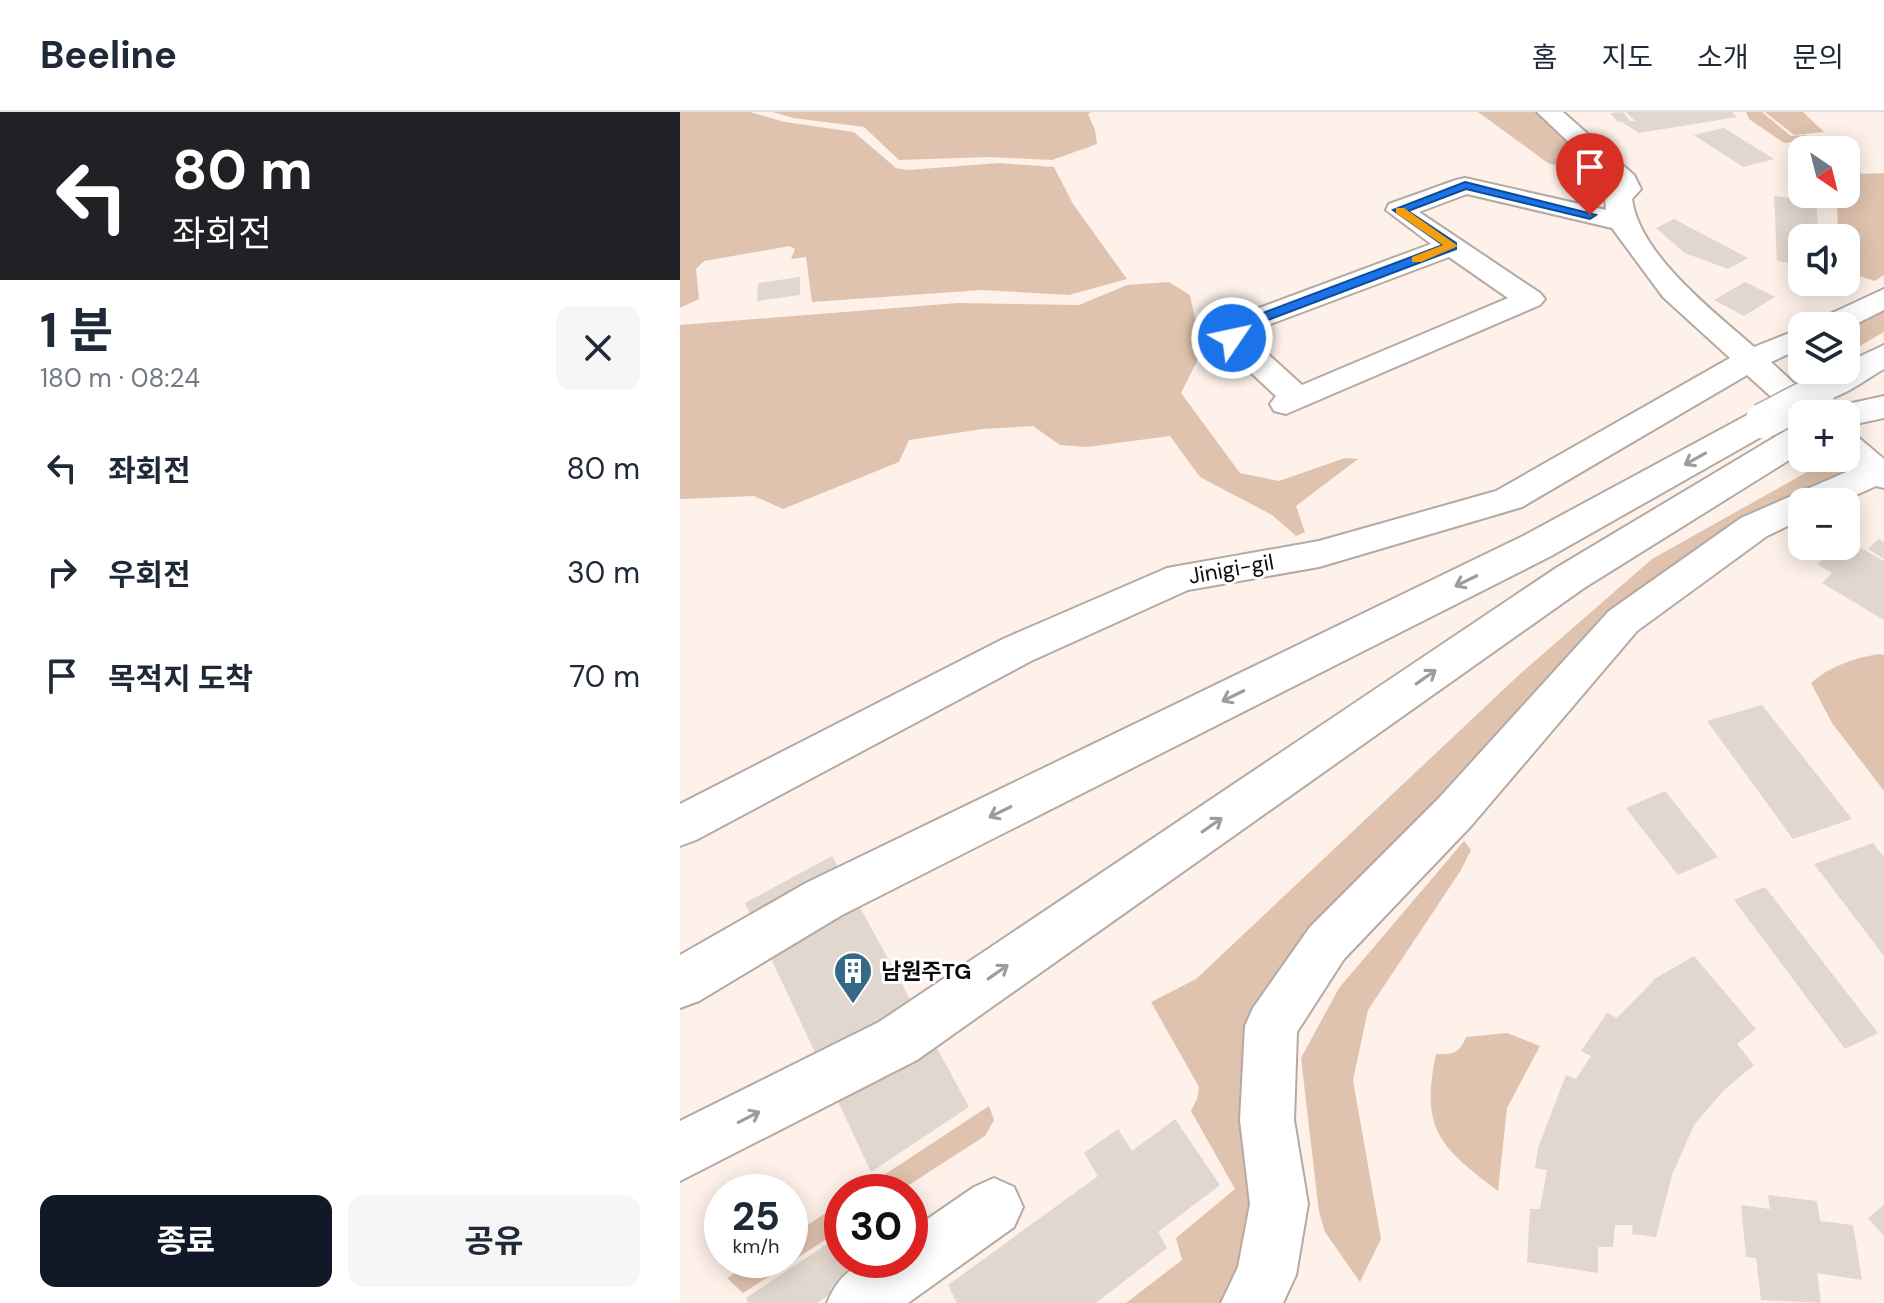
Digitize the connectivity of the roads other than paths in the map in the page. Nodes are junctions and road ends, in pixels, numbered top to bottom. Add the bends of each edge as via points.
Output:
1 (1549, 112) edge
2 (1621, 222) junction
3 (1452, 246) junction
4 (1884, 298) edge
5 (1856, 312) edge
6 (1788, 343) edge
7 (1884, 355) edge
8 (1748, 361) junction
9 (1884, 364) edge
10 (1884, 390) edge
11 (1788, 400) edge
12 (1832, 400) edge
13 (1836, 400) edge
14 (1859, 400) edge
15 (1884, 407) edge
16 (1860, 411) edge
17 (1788, 430) edge
18 (1788, 434) edge
19 (1860, 457) edge
20 (1881, 474) edge
21 (1845, 488) edge
22 (1788, 511) edge
23 (680, 826) edge
24 (680, 983) edge
25 (680, 1152) edge
26 (994, 1207) dead end
27 (857, 1303) edge
28 (1251, 1303) edge

1 - 2 street via 1625,181 1628,189 1618,197
2 - 3 street via 1465,186 1399,210
2 - 8 street via 1673,291
3 - 3 street via 1235,327 1232,338 1292,402 1530,299
4 - 5 street
6 - 8 street, Jinigi-gil
7 - 12 highway
8 - 11 street
8 - 23 street, Jinigi-gil via 1509,499 1319,554 1180,578 1017,650
9 - 13 highway
10 - 14 highway
15 - 16 highway
17 -> 24 highway via 1537,546 824,899
25 -> 18 highway via 898,1041
19 - 20 street
20 - 21 street
22 - 28 street via 1754,527 1623,621 1455,812 1327,943 1271,1026 1267,1120 1279,1204 1266,1275
26 - 27 street

